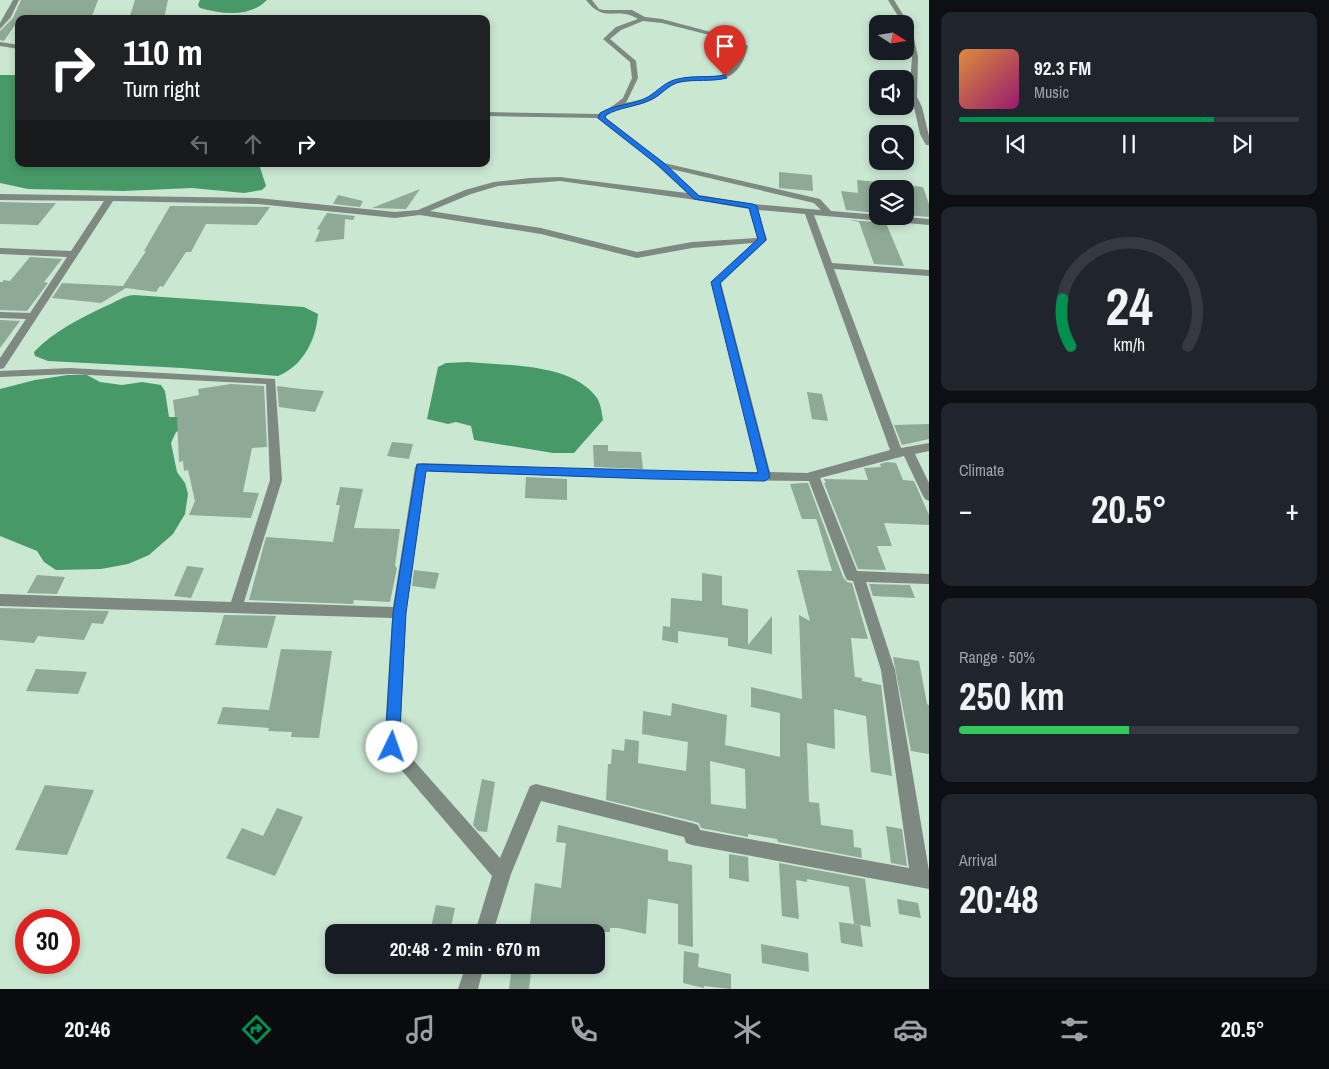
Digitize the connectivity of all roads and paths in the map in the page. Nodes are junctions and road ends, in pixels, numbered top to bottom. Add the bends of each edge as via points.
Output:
1 (16, 0) edge
2 (590, 0) edge
3 (891, 0) edge
4 (643, 19) junction
5 (0, 27) edge
6 (0, 44) edge
7 (15, 46) edge
8 (616, 108) junction
9 (490, 114) edge
10 (601, 116) junction
11 (929, 144) edge
12 (662, 164) junction
13 (0, 196) edge
14 (696, 198) junction
15 (110, 199) junction
16 (753, 206) junction
17 (808, 211) junction
18 (420, 212) junction
19 (828, 213) junction
20 (928, 223) edge
21 (762, 240) junction
22 (0, 251) edge
23 (74, 254) junction
24 (828, 266) junction
25 (929, 274) edge
26 (0, 315) edge
27 (33, 316) junction
28 (0, 366) edge
29 (0, 374) edge
30 (929, 447) edge
31 (902, 452) junction
32 (814, 476) junction
33 (765, 477) junction
34 (929, 496) edge
35 (858, 576) junction
36 (929, 579) edge
37 (0, 600) edge
38 (236, 608) junction
39 (399, 613) junction
40 (502, 874) junction
41 (925, 880) edge
42 (486, 924) edge
43 (472, 974) edge
44 (468, 989) edge

1 - 5 street
2 - 4 street via 597,10 632,12
3 - 11 street via 909,29 915,57 913,97
4 - 8 street via 618,28 606,39 632,61 634,69 635,78 626,99
4 - 8 street via 735,40 745,46 742,59 725,76 680,80 658,90 650,99
6 - 7 street
8 - 10 street
9 - 10 street
10 - 12 street
12 - 14 street
12 - 19 street via 817,201
13 - 15 street
14 - 16 street
14 - 18 street via 569,180 530,180 468,192
15 - 18 street via 258,201 394,215
15 - 23 street
16 - 17 street
16 - 21 street
17 - 19 street
17 - 24 street
18 - 21 street via 540,231 637,255 692,245
19 - 20 street
21 - 33 street via 716,282
22 - 23 street
23 - 27 street
24 - 25 street
24 - 31 street
26 - 27 street
27 - 28 street
29 - 38 street via 70,372 271,381 276,480
30 - 31 street
31 - 32 street
31 - 34 street
32 - 33 street
32 - 35 street via 852,576
33 - 39 street via 421,466
35 - 36 street
35 - 41 street via 888,670
37 - 38 street
38 - 39 street
39 - 40 street via 392,747
40 - 41 street via 536,792 692,831 692,837
40 - 42 street
43 - 44 street

